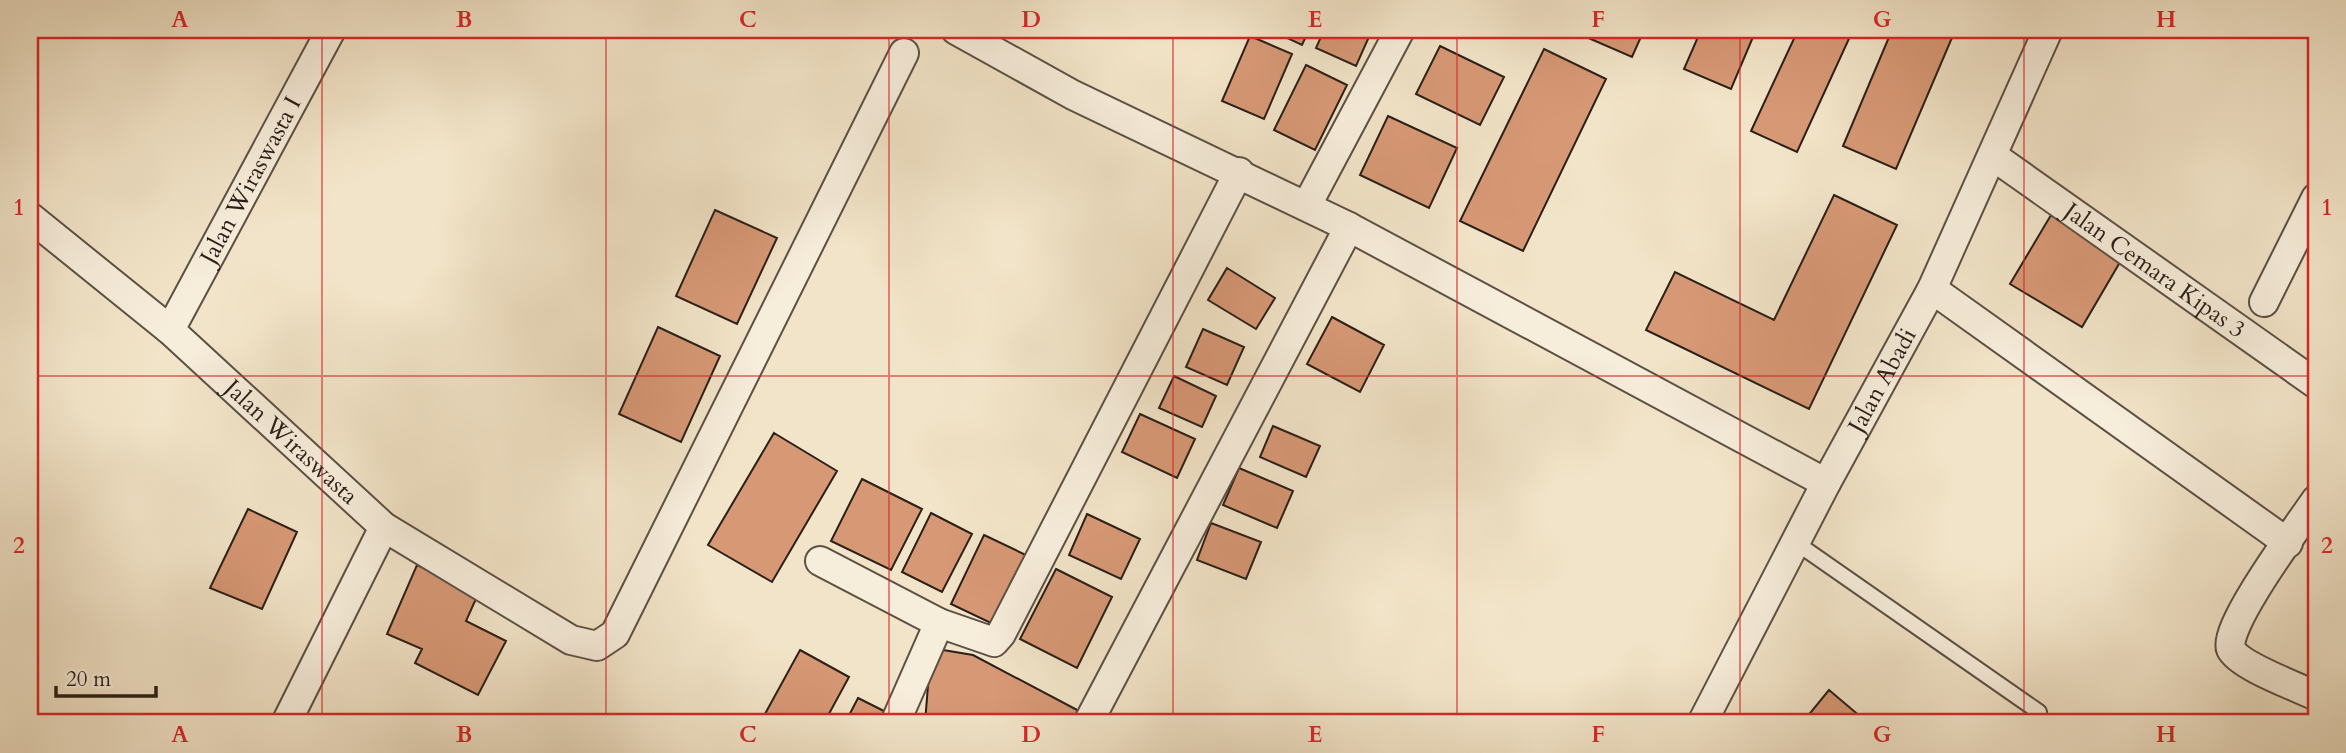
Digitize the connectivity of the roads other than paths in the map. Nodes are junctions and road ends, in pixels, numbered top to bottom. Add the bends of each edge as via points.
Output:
1 (331, 30) edge
2 (956, 30) edge
3 (1400, 30) edge
4 (2048, 30) edge
5 (904, 53) dead end
6 (1993, 156) junction
7 (1239, 172) junction
8 (2316, 198) edge
9 (1307, 205) junction
10 (30, 217) edge
11 (1349, 227) junction
12 (2307, 241) edge
13 (1932, 289) junction
14 (2264, 302) dead end
15 (170, 330) junction
16 (2316, 384) edge
17 (1826, 482) junction
18 (2316, 500) edge
19 (384, 527) junction
20 (1795, 542) junction
21 (2288, 543) junction
22 (820, 561) dead end
23 (939, 623) junction
24 (2316, 694) edge
25 (2039, 712) dead end
26 (286, 723) edge
27 (895, 723) edge
28 (1088, 723) edge
29 (1702, 723) edge

1 - 15 street, Jalan Wiraswasta I
2 - 7 street via 1073,95
3 - 9 street
4 - 6 street, Jalan Abadi
5 - 19 street, Jalan Wiraswasta via 615,634 597,646 571,640
6 - 13 street, Jalan Abadi
6 - 16 street, Jalan Cemara Kipas 3
7 - 9 street
7 - 23 street via 1001,634 993,642 985,642
8 - 12 street
9 - 11 street
10 - 15 street, Jalan Wiraswasta
11 - 17 street
11 - 28 street
12 - 14 street
13 - 17 street, Jalan Abadi
13 - 21 street
15 - 19 street, Jalan Wiraswasta
17 - 20 street, Jalan Abadi
18 - 21 street
19 - 26 street
20 - 25 lane
20 - 29 street, Jalan Abadi
21 - 24 street via 2244,608 2230,642 2243,661
22 - 23 street
23 - 27 street

